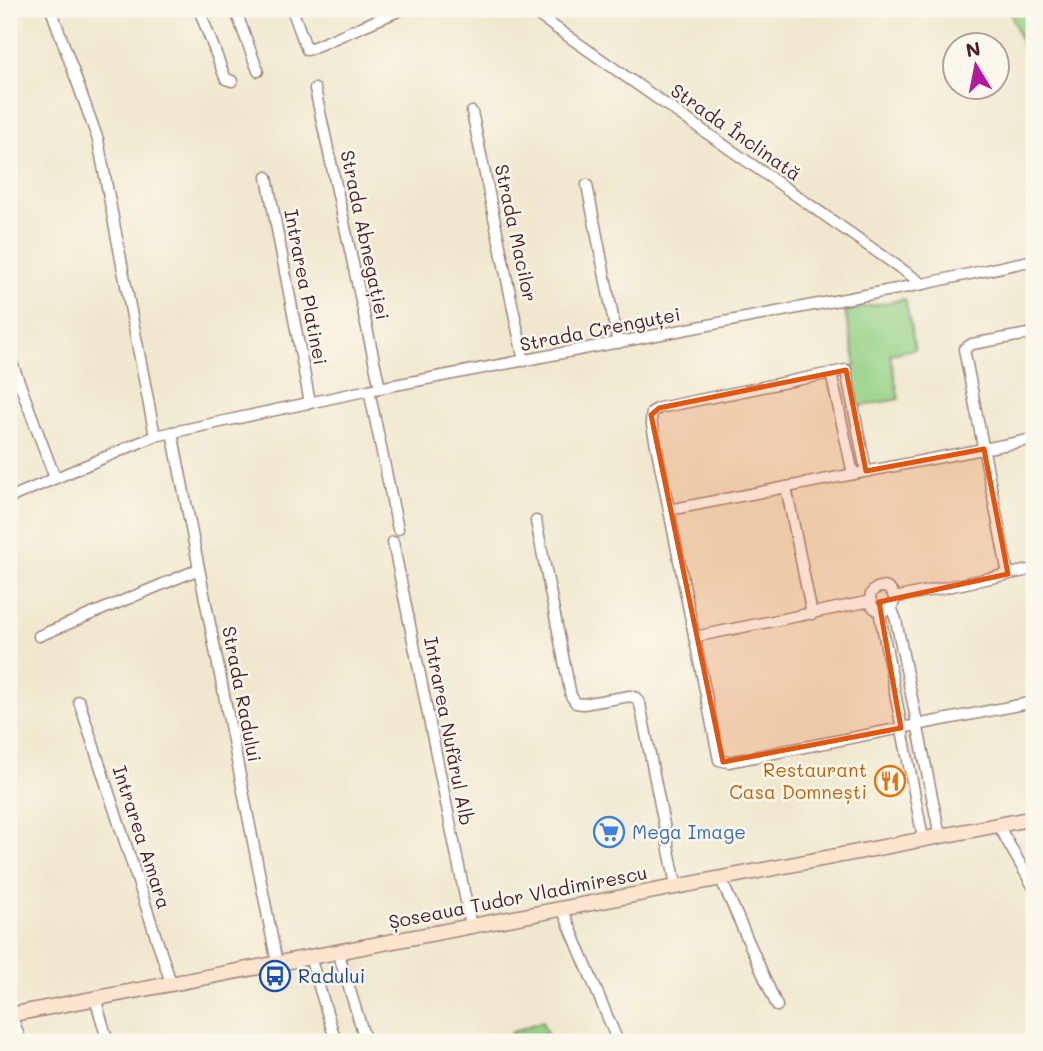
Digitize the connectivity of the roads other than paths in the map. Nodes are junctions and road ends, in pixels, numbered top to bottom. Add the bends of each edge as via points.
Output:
1 (51, 9) edge
2 (200, 9) edge
3 (235, 9) edge
4 (292, 9) edge
5 (402, 9) edge
6 (528, 9) edge
7 (258, 71) dead end
8 (232, 81) dead end
9 (315, 89) dead end
10 (472, 112) dead end
11 (267, 177) dead end
12 (587, 184) dead end
13 (1034, 260) edge
14 (923, 284) junction
15 (1034, 333) edge
16 (618, 343) junction
17 (9, 355) edge
18 (524, 361) junction
19 (831, 373) junction
20 (374, 389) junction
21 (310, 402) junction
22 (172, 432) junction
23 (155, 436) junction
24 (1034, 439) edge
25 (984, 449) junction
26 (866, 471) junction
27 (853, 474) junction
28 (55, 478) junction
29 (786, 487) junction
30 (9, 498) edge
31 (669, 510) junction
32 (536, 521) dead end
33 (398, 529) dead end
34 (393, 542) dead end
35 (199, 569) junction
36 (1034, 569) edge
37 (1007, 574) junction
38 (871, 601) junction
39 (893, 603) junction
40 (879, 610) junction
41 (811, 614) junction
42 (38, 636) dead end
43 (694, 637) junction
44 (905, 667) junction
45 (890, 670) junction
46 (79, 701) dead end
47 (1034, 702) edge
48 (917, 725) junction
49 (901, 728) junction
50 (1034, 818) edge
51 (998, 825) junction
52 (940, 835) junction
53 (923, 838) junction
54 (720, 877) junction
55 (676, 886) junction
56 (1034, 888) edge
57 (562, 908) junction
58 (471, 926) junction
59 (338, 952) junction
60 (310, 957) junction
61 (277, 963) junction
62 (171, 984) junction
63 (95, 998) junction
64 (777, 1006) dead end
65 (10, 1014) edge
66 (21, 1042) edge
67 (108, 1042) edge
68 (336, 1042) edge
69 (366, 1042) edge
70 (618, 1042) edge

1 - 23 street via 98,140
2 - 8 street via 224,75
3 - 7 street
4 - 5 street via 307,50
6 - 14 street, Strada Înclinată
9 - 20 street, Strada Abnegației
10 - 18 street, Strada Macilor
11 - 21 street, Intrarea Platinei
12 - 16 street
13 - 14 street, Strada Crenguței
14 - 16 street, Strada Crenguței
15 - 25 street via 964,349
16 - 18 street, Strada Crenguței
17 - 28 street
18 - 20 street, Strada Crenguței
19 - 26 street via 846,370
19 - 27 street
19 - 31 street via 652,412
20 - 21 street, Strada Crenguței
20 - 33 street, Strada Abnegației
21 - 22 street, Strada Crenguței
22 - 23 street, Strada Crenguței
22 - 35 street, Strada Radului
23 - 28 street, Strada Crenguței
24 - 25 street
25 - 26 street
25 - 37 street
26 - 27 street
27 - 29 street
28 - 30 street, Strada Crenguței
29 - 31 street
29 - 41 street
31 - 43 street
32 - 55 street via 570,696 583,704 630,696 640,704
34 - 58 street, Intrarea Nufărul Alb
35 - 42 street
35 - 61 street, Strada Radului
36 - 37 street
37 - 39 street
38 - 39 street via 873,592 881,587 889,589
38 - 40 street
38 - 41 street
39 - 40 street
39 - 44 street
40 - 45 street
41 - 43 street
43 - 49 street via 717,756 723,762
44 - 45 street
44 - 48 street
45 - 49 street
46 - 62 street, Intrarea Amara
47 - 48 street
48 - 49 street
48 - 52 street
49 - 53 street
50 - 51 main road, Șoseaua Tudor Vladimirescu
51 - 52 main road, Șoseaua Tudor Vladimirescu
51 - 56 street
52 - 53 main road, Șoseaua Tudor Vladimirescu
53 - 54 main road, Șoseaua Tudor Vladimirescu
54 - 55 main road, Șoseaua Tudor Vladimirescu
54 - 64 street
55 - 57 main road, Șoseaua Tudor Vladimirescu
57 - 58 main road, Șoseaua Tudor Vladimirescu
57 - 70 street
58 - 59 main road, Șoseaua Tudor Vladimirescu
59 - 60 main road, Șoseaua Tudor Vladimirescu
59 - 69 street
60 - 61 main road, Șoseaua Tudor Vladimirescu
60 - 68 street
61 - 62 main road, Șoseaua Tudor Vladimirescu
62 - 63 main road, Șoseaua Tudor Vladimirescu
63 - 65 main road, Șoseaua Tudor Vladimirescu
63 - 67 street
65 - 66 street

